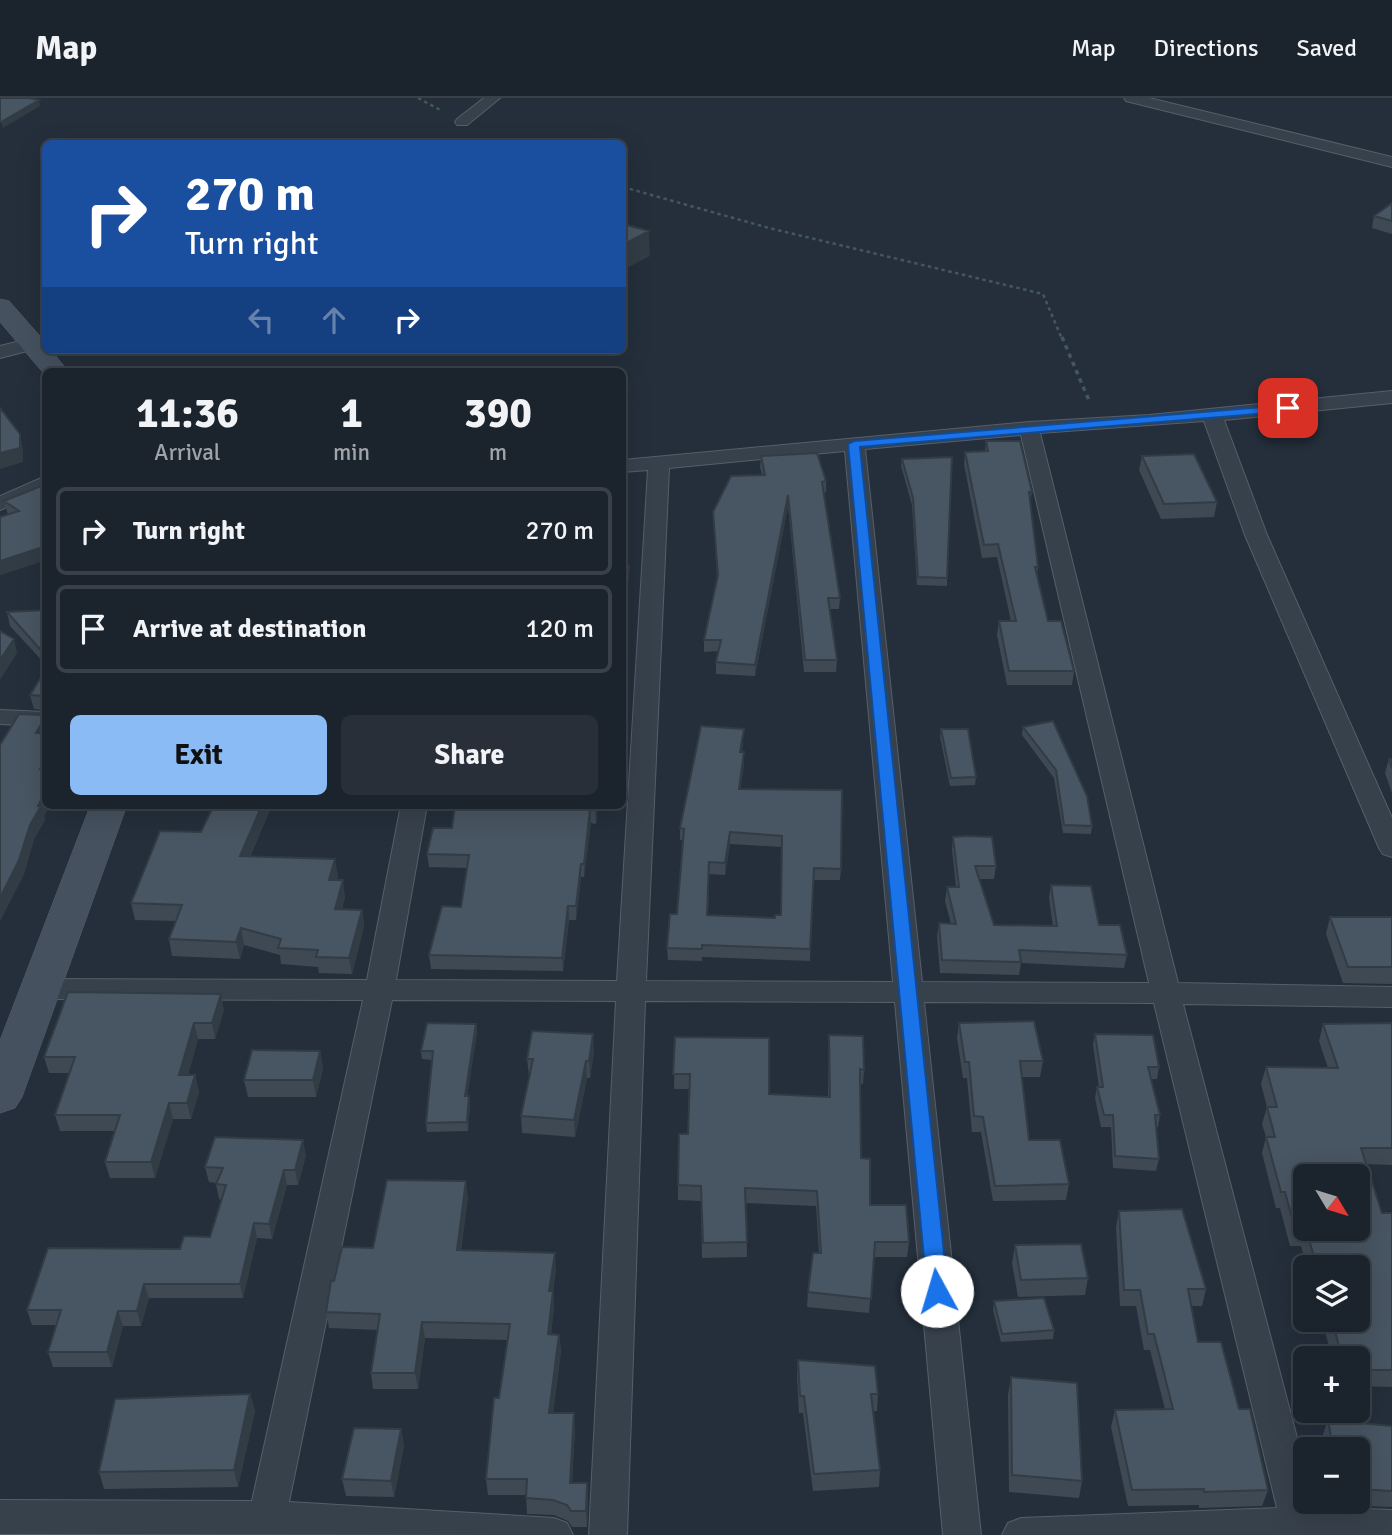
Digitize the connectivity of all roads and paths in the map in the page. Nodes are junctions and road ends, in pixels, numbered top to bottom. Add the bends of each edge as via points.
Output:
1 (493, 98) edge
2 (1131, 98) edge
3 (462, 122) dead end
4 (1392, 162) edge
5 (626, 188) edge
6 (0, 306) edge
7 (32, 344) junction
8 (0, 352) edge
9 (52, 368) edge
10 (1392, 397) edge
11 (1212, 415) junction
12 (1099, 423) junction
13 (1029, 428) junction
14 (854, 444) junction
15 (659, 463) junction
16 (626, 466) edge
17 (42, 484) edge
18 (0, 505) edge
19 (0, 717) edge
20 (42, 719) edge
21 (107, 809) edge
22 (413, 809) edge
23 (1392, 848) edge
24 (39, 989) junction
25 (380, 990) junction
26 (631, 991) junction
27 (908, 993) junction
28 (1166, 993) junction
29 (1392, 997) edge
30 (0, 1097) edge
31 (0, 1517) edge
32 (264, 1527) edge
33 (1392, 1527) edge
34 (1302, 1529) edge
35 (554, 1535) edge
36 (608, 1535) edge
37 (962, 1535) edge
38 (1021, 1535) edge

1 - 3 street
2 - 4 street
5 - 12 path via 769,228 1043,294
6 - 7 main road
7 - 8 street
7 - 9 main road
10 - 11 street
11 - 12 street
11 - 23 street via 1256,535
12 - 13 street
13 - 14 street
13 - 28 street
14 - 15 street
14 - 27 street
15 - 16 street
15 - 26 street
17 - 18 street
19 - 20 street
21 - 24 main road
22 - 25 street
24 - 25 street
24 - 30 main road
25 - 26 street
25 - 32 street
26 - 27 street
26 - 36 street
27 - 28 street
27 - 37 street
28 - 29 street
28 - 34 street
31 - 32 street
32 - 35 street
33 - 34 street
34 - 38 street

